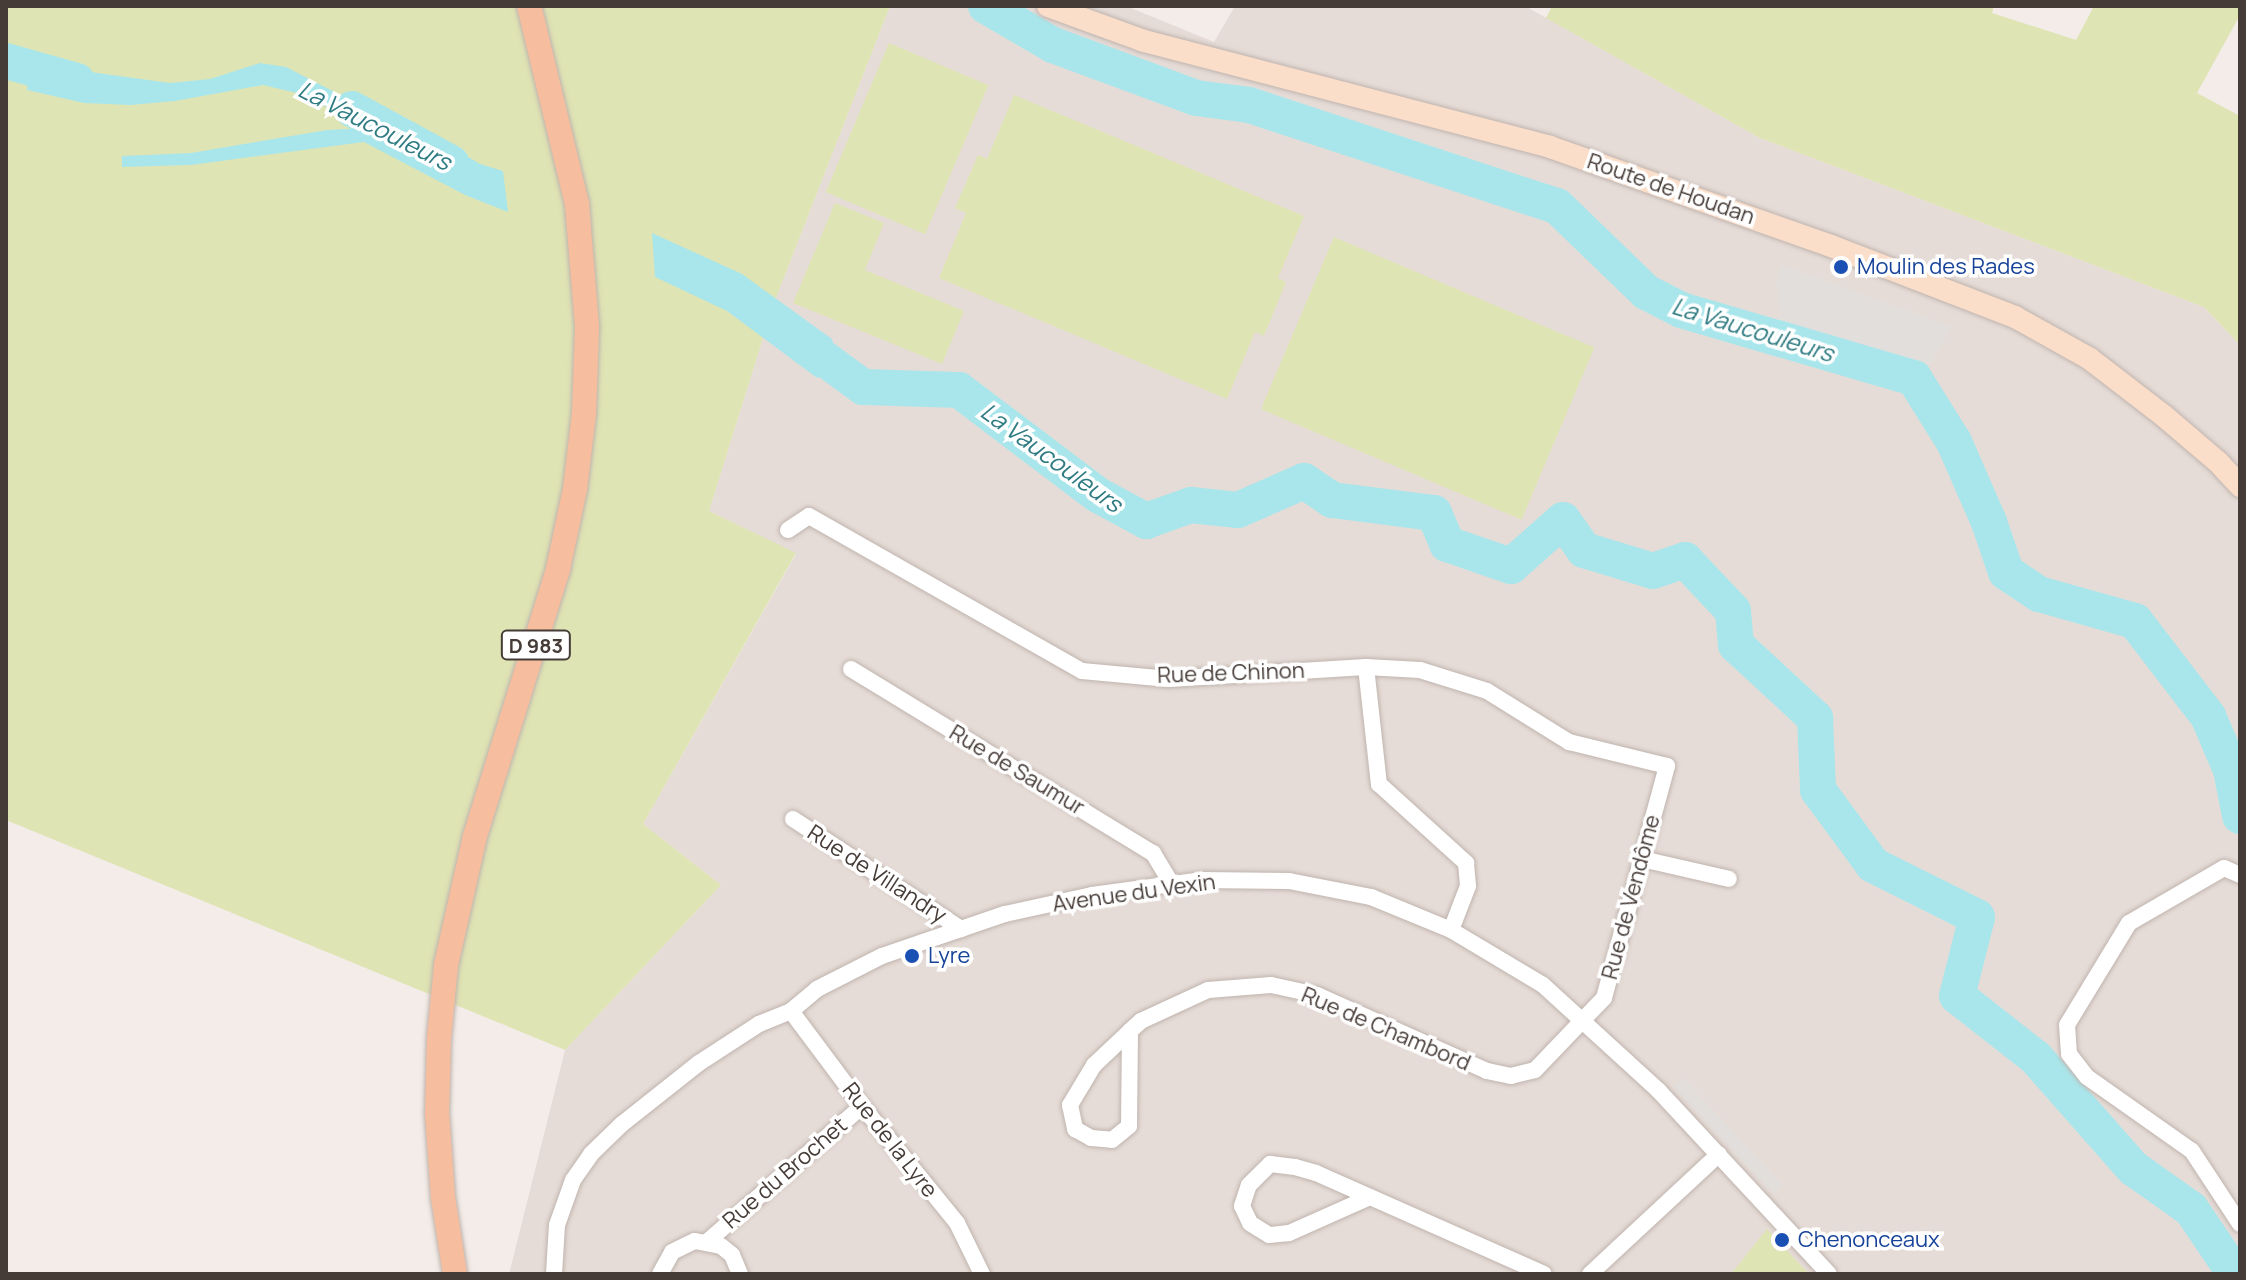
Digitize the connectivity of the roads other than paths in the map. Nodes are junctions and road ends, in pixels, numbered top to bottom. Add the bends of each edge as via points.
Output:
1 (512, 6) edge
2 (529, 6) edge
3 (1048, 6) edge
4 (550, 88) junction
5 (2240, 486) edge
6 (788, 530) dead end
7 (1366, 667) junction
8 (851, 669) dead end
9 (793, 819) dead end
10 (1642, 859) junction
11 (2240, 875) edge
12 (1729, 879) dead end
13 (1171, 883) junction
14 (961, 929) junction
15 (1451, 930) junction
16 (791, 1011) junction
17 (1581, 1019) junction
18 (1130, 1031) junction
19 (862, 1106) junction
20 (1719, 1154) junction
21 (1370, 1197) junction
22 (2240, 1224) edge
23 (708, 1241) junction
24 (455, 1274) edge
25 (554, 1274) edge
26 (660, 1274) edge
27 (740, 1274) edge
28 (982, 1274) edge
29 (1544, 1274) edge
30 (1590, 1274) edge
31 (1829, 1274) edge

1 - 4 main road, D 983
2 - 4 main road, D 983
3 - 5 street, Route de Houdan via 1144,41 1550,147 2015,317 2090,359 2175,425
4 - 24 main road, D 983 via 572,175 584,262 584,414 558,569 475,836 446,965 437,1114
6 - 7 street, Rue de Chinon via 809,516 1082,671 1169,679
7 - 10 street, Rue de Vendôme via 1420,670 1487,691 1569,742 1667,766
7 - 15 street via 1379,784 1466,863 1468,886
8 - 13 street, Rue de Saumur via 1153,853
9 - 14 street, Rue de Villandry
10 - 12 street
10 - 17 street, Rue de Vendôme via 1604,998
11 - 22 street via 2224,868 2129,923 2067,1025 2069,1054 2087,1077 2192,1151
13 - 14 street, Avenue du Vexin via 1005,914
13 - 15 street, Avenue du Vexin via 1322,885 1371,897
14 - 16 street, Avenue du Vexin via 882,956 817,989
15 - 17 street, Avenue du Vexin via 1543,985
16 - 19 street, Rue de la Lyre
16 - 25 street, Avenue du Vexin via 759,1024 699,1063 591,1154 573,1180 557,1225
17 - 18 street, Rue de Chambord via 1535,1070 1511,1076 1487,1071 1317,995 1271,985 1208,990
17 - 20 street, Avenue du Vexin
18 - 18 street, Rue de Chambord via 1094,1065 1070,1105 1075,1129 1091,1138 1112,1140 1129,1126
19 - 23 street, Rue du Brochet
19 - 28 street, Rue de la Lyre via 957,1223
20 - 30 street
20 - 31 street, Avenue du Vexin
21 - 21 street via 1316,1173 1270,1164 1249,1185 1242,1206 1250,1223 1269,1235 1289,1233
21 - 29 street
23 - 26 street, Rue du Brochet via 682,1244
23 - 27 street, Rue du Brochet via 732,1255

